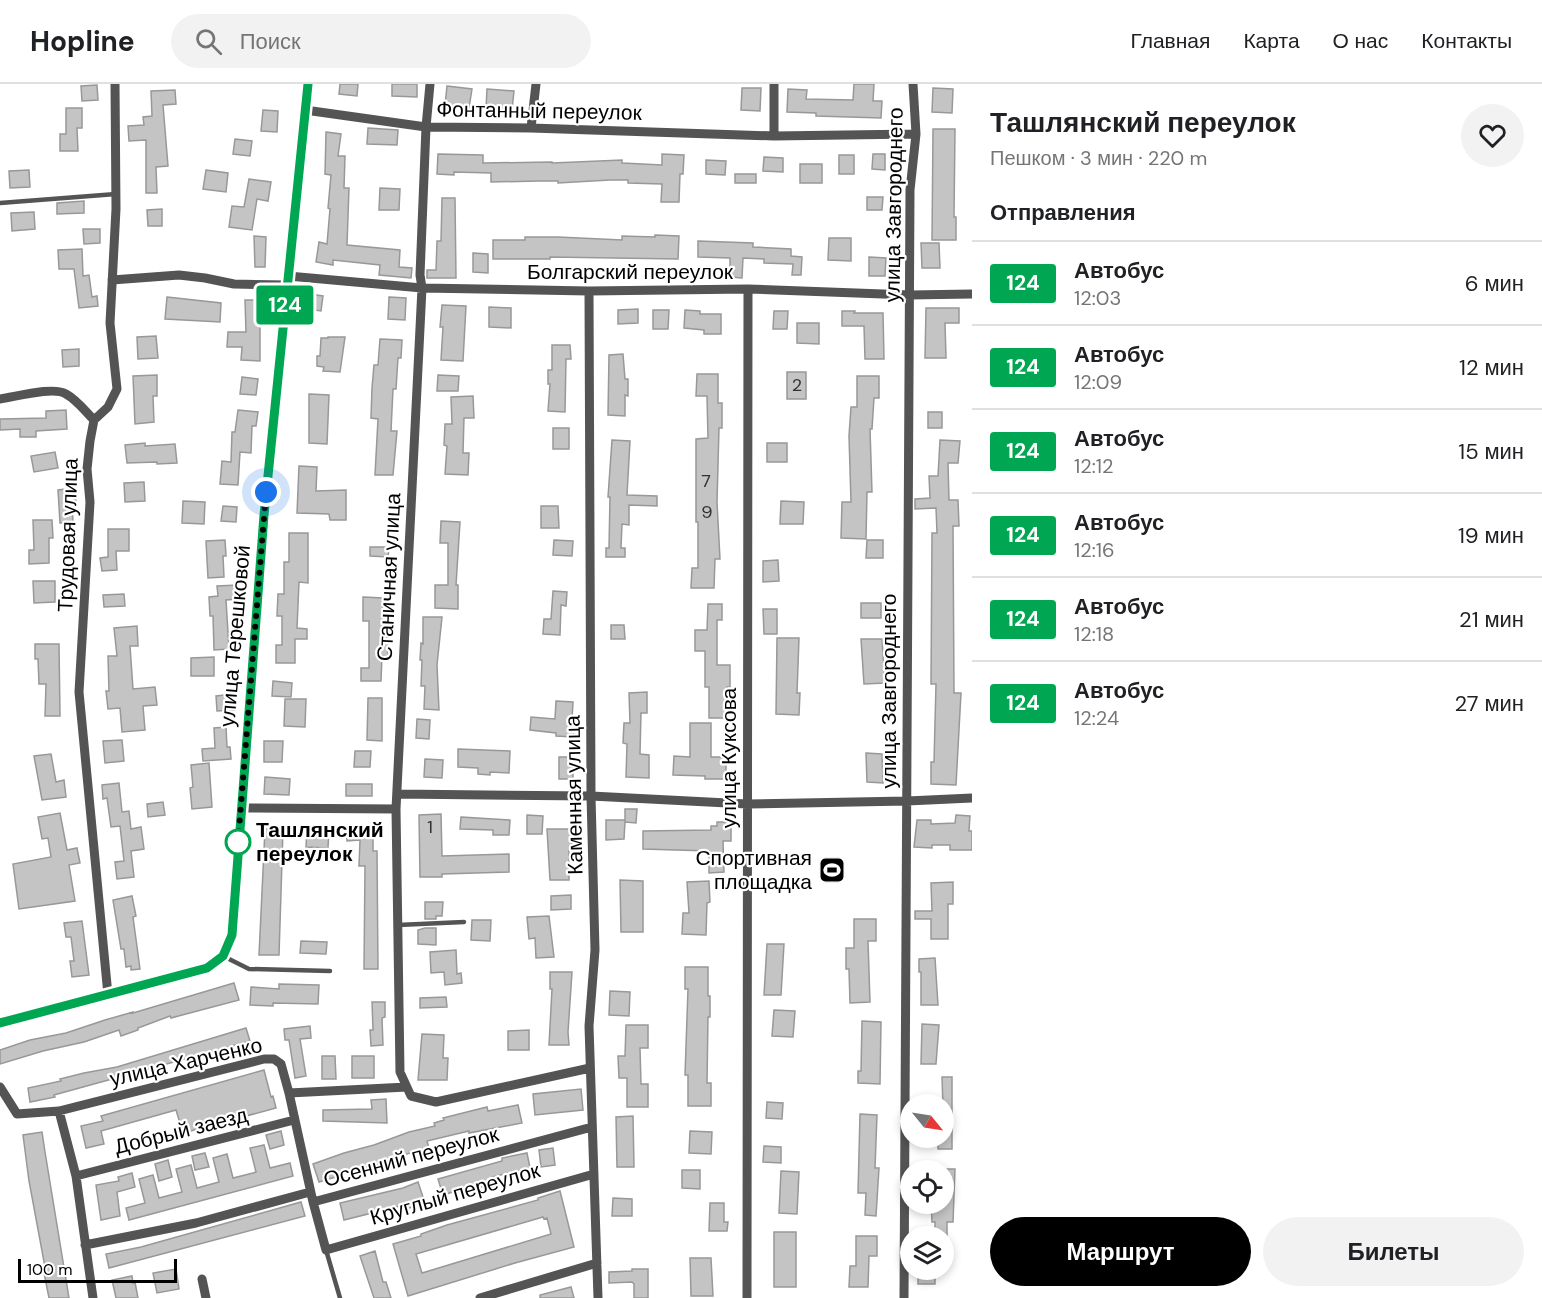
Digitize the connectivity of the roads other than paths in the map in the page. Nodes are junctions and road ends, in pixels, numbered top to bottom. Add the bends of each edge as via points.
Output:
1 (115, 84) edge
2 (308, 84) edge
3 (430, 84) edge
4 (536, 84) edge
5 (774, 84) edge
6 (913, 84) edge
7 (305, 110) junction
8 (426, 127) junction
9 (531, 128) junction
10 (916, 134) junction
11 (774, 136) junction
12 (116, 194) junction
13 (0, 203) edge
14 (112, 280) junction
15 (287, 281) junction
16 (422, 288) junction
17 (748, 289) junction
18 (589, 291) junction
19 (972, 294) edge
20 (910, 295) junction
21 (0, 399) edge
22 (94, 420) junction
23 (397, 794) junction
24 (591, 796) junction
25 (972, 798) edge
26 (907, 801) junction
27 (747, 804) junction
28 (240, 808) junction
29 (396, 809) junction
30 (464, 922) dead end
31 (398, 925) junction
32 (223, 956) junction
33 (330, 971) dead end
34 (108, 995) junction
35 (0, 1023) edge
36 (590, 1068) junction
37 (0, 1087) edge
38 (407, 1087) junction
39 (289, 1093) junction
40 (59, 1111) junction
41 (294, 1120) junction
42 (592, 1127) junction
43 (594, 1174) junction
44 (76, 1176) junction
45 (310, 1192) junction
46 (313, 1202) junction
47 (85, 1245) junction
48 (326, 1250) junction
49 (597, 1263) junction
50 (202, 1279) dead end
51 (93, 1298) edge
52 (206, 1298) edge
53 (340, 1298) edge
54 (480, 1298) edge
55 (598, 1298) edge
56 (747, 1298) edge
57 (904, 1298) edge

1 - 12 street
2 - 7 street, улица Терешковой
3 - 8 street, Станичная улица
4 - 9 street
5 - 11 street
6 - 10 street, улица Завгороднего
7 - 8 street, Фонтанный переулок
7 - 15 street, улица Терешковой
8 - 9 street, Фонтанный переулок
8 - 16 street, Станичная улица
9 - 11 street, Фонтанный переулок
10 - 11 street, Фонтанный переулок
10 - 20 street, улица Завгороднего via 910,190
12 - 13 lane
12 - 14 street
14 - 15 street, Болгарский переулок via 179,275 234,284
14 - 22 street via 117,389 108,407
15 - 16 street, Болгарский переулок
15 - 28 street, улица Терешковой
16 - 18 street, Болгарский переулок
16 - 23 street, Станичная улица
17 - 18 street, Болгарский переулок
17 - 20 street, Болгарский переулок
17 - 27 street, улица Куксова
18 - 24 street, Каменная улица
19 - 20 street, Болгарский переулок
20 - 26 street, улица Завгороднего
21 - 22 street via 63,392
22 - 34 street, Трудовая улица via 87,469 90,502 79,692
23 - 24 street
23 - 29 street, Станичная улица
24 - 27 street
24 - 36 street, Каменная улица via 595,950 588,1026
25 - 26 street
26 - 27 street
26 - 57 street, улица Завгороднего
27 - 56 street, улица Куксова
28 - 29 street
28 - 32 street, улица Терешковой via 232,935
29 - 31 street, Станичная улица
30 - 31 lane
31 - 38 street, Станичная улица via 399,1072
32 - 33 lane via 249,969
32 - 34 street via 207,968
34 - 35 street
36 - 38 street via 436,1101 411,1096
36 - 42 street, Каменная улица
37 - 40 street, улица Харченко via 17,1114
38 - 39 street
39 - 40 street, улица Харченко via 281,1064 264,1059
39 - 41 street, Осенний переулок
40 - 44 street
41 - 44 street, Добрый заезд
41 - 45 street, Осенний переулок
42 - 43 street, Каменная улица
42 - 46 street, Осенний переулок
43 - 48 street, Круглый переулок
43 - 49 street, Каменная улица
44 - 47 street
45 - 46 street, Осенний переулок
45 - 47 street via 196,1222
46 - 48 street
47 - 51 street
48 - 53 lane
49 - 54 street
49 - 55 street, Каменная улица
50 - 52 street

